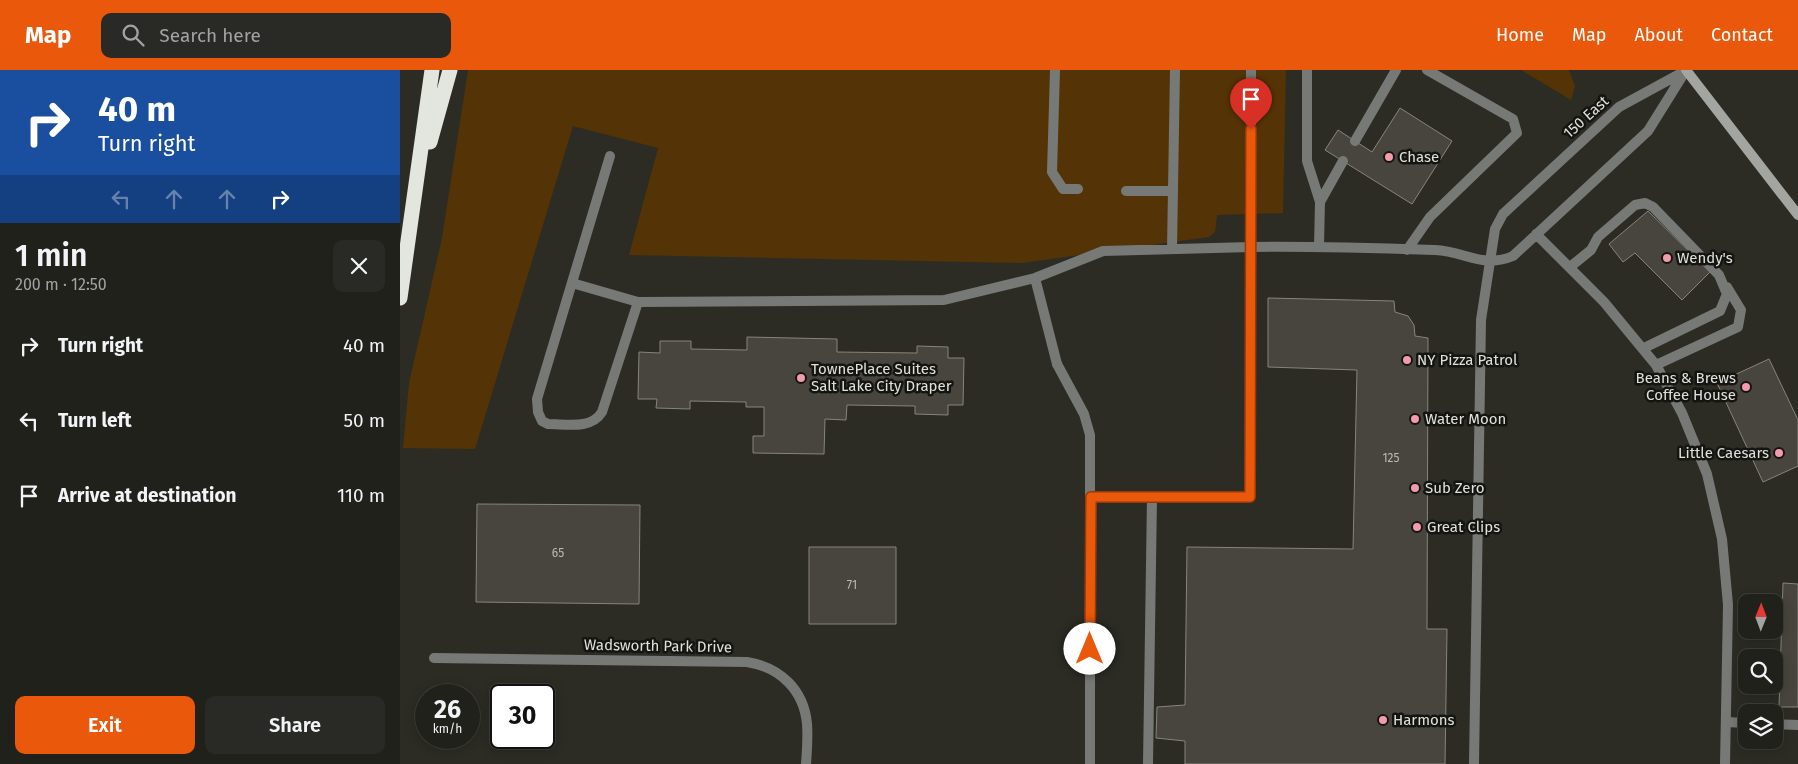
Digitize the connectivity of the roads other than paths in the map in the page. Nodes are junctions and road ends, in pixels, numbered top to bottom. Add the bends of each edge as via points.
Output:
1 (432, 70) edge
2 (450, 70) edge
3 (1055, 70) edge
4 (1175, 70) edge
5 (1251, 70) edge
6 (1307, 70) edge
7 (1396, 70) edge
8 (1427, 70) edge
9 (1686, 70) edge
10 (1355, 141) dead end
11 (610, 156) dead end
12 (1344, 161) dead end
13 (1078, 189) dead end
14 (1126, 190) dead end
15 (1173, 191) junction
16 (415, 194) junction
17 (1320, 202) junction
18 (1798, 215) edge
19 (1536, 234) junction
20 (1319, 246) junction
21 (1251, 248) junction
22 (1172, 249) junction
23 (1407, 250) junction
24 (1489, 262) junction
25 (1570, 267) junction
26 (1719, 275) junction
27 (1035, 278) junction
28 (572, 283) junction
29 (400, 298) edge
30 (638, 302) junction
31 (1644, 348) junction
32 (1656, 364) junction
33 (1091, 497) junction
34 (1152, 497) junction
35 (434, 658) dead end
36 (1726, 722) junction
37 (1738, 723) edge
38 (1783, 724) edge
39 (1798, 725) edge
40 (806, 764) edge
41 (1090, 764) edge
42 (1148, 764) edge
43 (1474, 764) edge
44 (1726, 764) edge

1 - 16 highway
2 - 16 highway
3 - 13 street via 1052,172 1063,189
4 - 15 street
5 - 21 street
6 - 17 street via 1307,161
7 - 10 street
8 - 23 street via 1513,119 1517,133 1430,217
9 - 18 main road
9 - 19 street via 1648,131
9 - 24 street, 150 East via 1619,107 1503,214 1495,229
11 - 28 street
12 - 17 street
14 - 15 street
15 - 22 street
16 - 29 highway
17 - 20 street
19 - 24 street via 1513,256
19 - 25 street
20 - 21 street
20 - 23 street
21 - 22 street
21 - 34 street via 1250,497
22 - 27 street via 1103,252
23 - 24 street via 1438,250
24 - 43 street, 150 East via 1482,320
25 - 26 street via 1635,205 1645,203 1653,207
25 - 31 street
26 - 31 street via 1727,294 1720,311
26 - 32 street via 1741,310 1738,327
27 - 30 street via 944,300
27 - 33 street via 1057,364 1084,414 1090,435
28 - 30 street
28 - 30 street via 537,399 540,418 548,424 586,424 602,412
31 - 32 street
32 - 36 street via 1682,413 1707,474 1722,539 1728,604
33 - 34 street
33 - 41 street
34 - 42 street
35 - 40 street, Wadsworth Park Drive via 759,664 783,676 798,695 807,725
36 - 37 street
36 - 44 street
38 - 39 street

